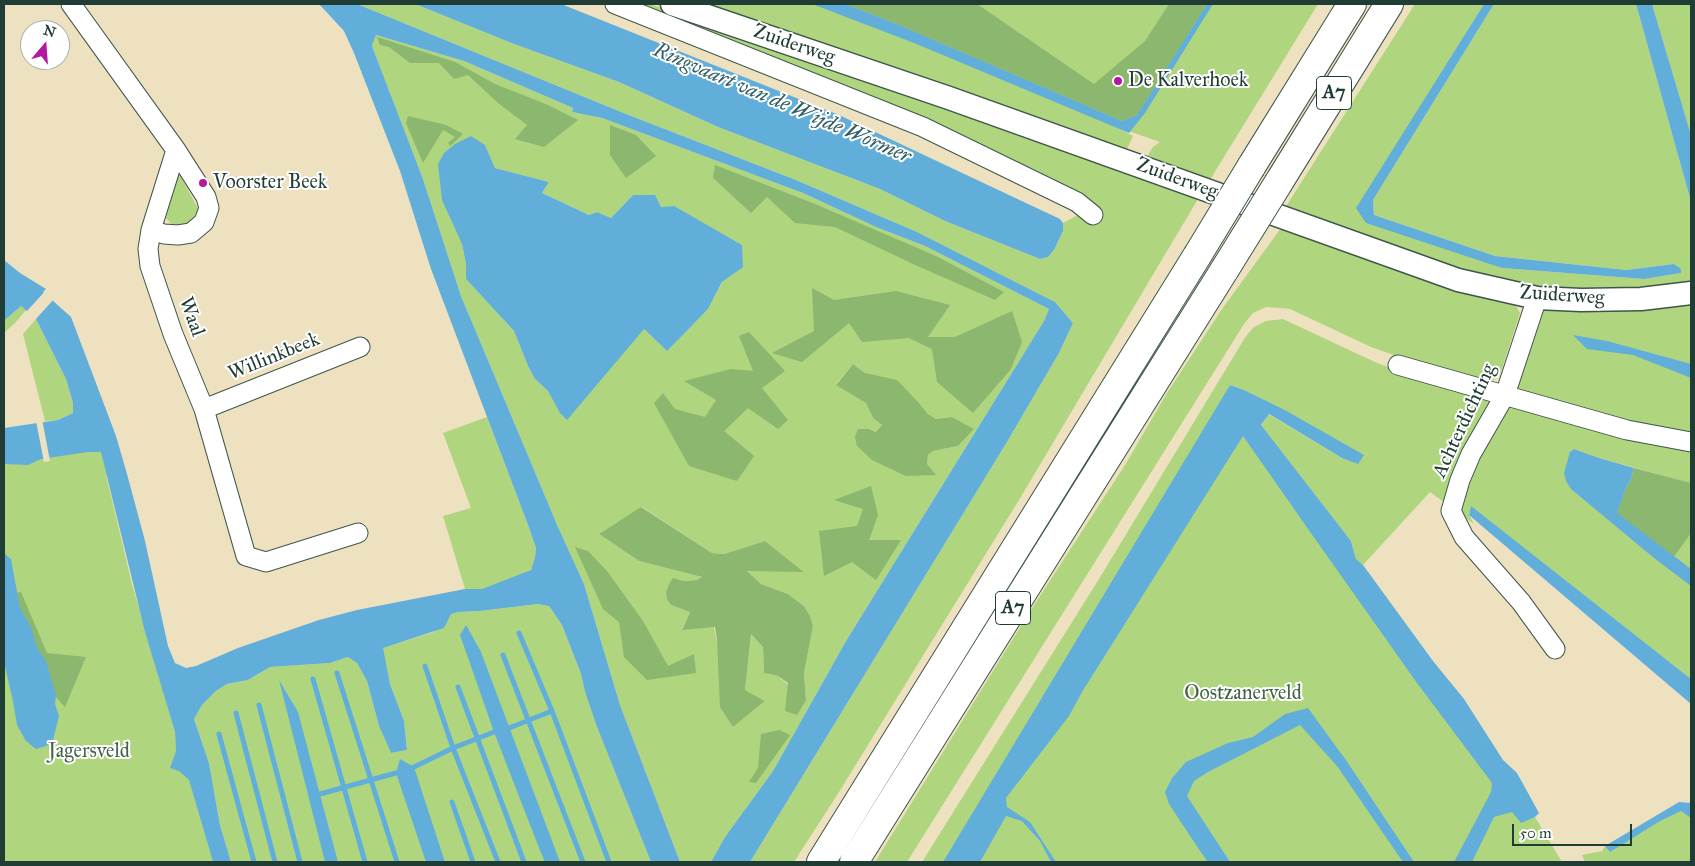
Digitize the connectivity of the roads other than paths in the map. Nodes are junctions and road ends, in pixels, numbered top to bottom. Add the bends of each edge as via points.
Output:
1 (70, 4) edge
2 (616, 4) edge
3 (672, 4) edge
4 (1352, 4) edge
5 (1389, 4) edge
6 (176, 150) junction
7 (1093, 215) dead end
8 (151, 230) junction
9 (1691, 293) edge
10 (1538, 298) junction
11 (360, 347) dead end
12 (1398, 365) dead end
13 (1505, 395) junction
14 (204, 409) junction
15 (1691, 442) edge
16 (358, 533) dead end
17 (1555, 649) dead end
18 (821, 862) edge
19 (854, 862) edge

1 - 6 street
2 - 7 street, Zuiderweg via 923,127 1076,202
3 - 10 street, Zuiderweg via 1458,280
4 - 18 highway, A7, bridge
5 - 19 highway, A7, bridge
6 - 8 street, Waal
6 - 8 street via 206,197 209,208 204,222 192,233 164,234
8 - 14 street, Waal via 148,249 152,274
9 - 10 street, Zuiderweg via 1641,299
10 - 13 street, Achterdichting
11 - 14 street, Willinkbeek
12 - 13 street
13 - 15 street via 1627,430
13 - 17 street, Achterdichting via 1471,454 1451,510 1464,536 1521,602
14 - 16 street, Waal via 246,556 266,562

